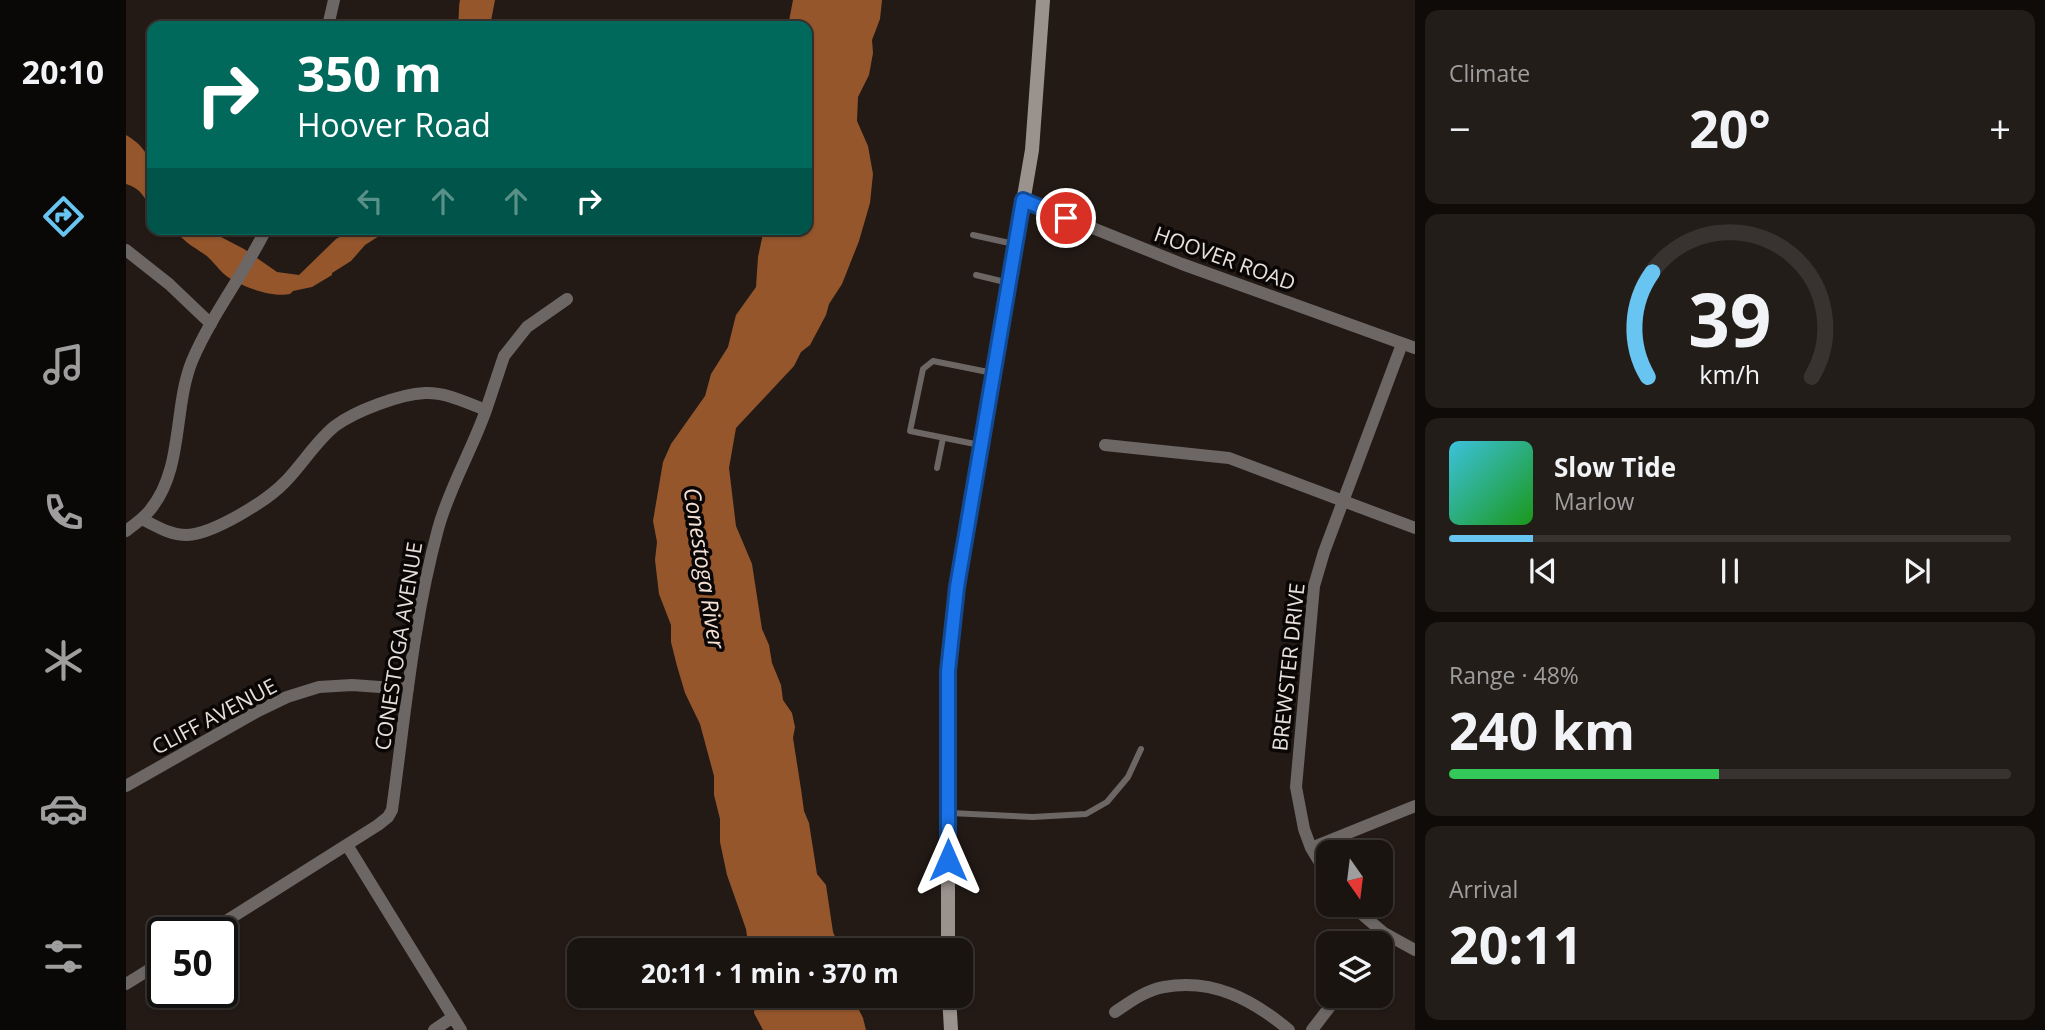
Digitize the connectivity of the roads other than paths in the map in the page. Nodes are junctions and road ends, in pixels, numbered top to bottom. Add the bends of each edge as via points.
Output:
1 (334, 0) edge
2 (1043, 0) edge
3 (329, 21) edge
4 (1023, 200) junction
5 (263, 235) edge
6 (973, 235) dead end
7 (1016, 244) junction
8 (126, 250) edge
9 (976, 275) dead end
10 (1009, 283) junction
11 (567, 299) dead end
12 (211, 324) junction
13 (1408, 346) edge
14 (993, 373) junction
15 (486, 410) junction
16 (943, 438) junction
17 (982, 445) junction
18 (1105, 445) dead end
19 (937, 468) dead end
20 (1343, 500) junction
21 (142, 519) junction
22 (1415, 528) edge
23 (126, 531) edge
24 (408, 689) junction
25 (1141, 749) dead end
26 (126, 786) edge
27 (1415, 806) edge
28 (948, 813) junction
29 (347, 845) junction
30 (1311, 848) junction
31 (1316, 856) edge
32 (232, 917) edge
33 (1362, 917) edge
34 (1375, 931) edge
35 (948, 938) edge
36 (1393, 942) edge
37 (1415, 950) edge
38 (147, 971) edge
39 (126, 984) edge
40 (950, 1008) edge
41 (1329, 1008) edge
42 (1115, 1012) dead end
43 (453, 1017) junction
44 (434, 1030) edge
45 (461, 1030) edge
46 (951, 1030) edge
47 (1289, 1030) edge
48 (1312, 1030) edge

1 - 3 street
2 - 4 main road via 1038,98
4 - 7 main road
4 - 13 street, HOOVER ROAD
5 - 12 street
6 - 7 lane
7 - 10 main road
8 - 12 street
9 - 10 lane
10 - 14 main road
11 - 15 street, CONESTOGA AVENUE via 527,327 503,356
12 - 21 street via 189,370 168,478
13 - 20 street, BREWSTER DRIVE
14 - 16 lane via 933,362 923,369 910,432
14 - 17 main road
15 - 21 street via 441,394 405,396 335,426 284,484 234,517 188,535
15 - 24 street, CONESTOGA AVENUE via 438,526
16 - 17 lane
16 - 19 lane
17 - 28 main road via 950,648
18 - 20 street via 1229,458
20 - 22 street
20 - 30 street, BREWSTER DRIVE via 1314,586 1303,693 1296,787
21 - 23 street
24 - 26 street, CLIFF AVENUE via 319,687 287,697
24 - 29 street, CONESTOGA AVENUE via 392,810
25 - 28 lane via 1128,778 1107,802 1086,814
27 - 30 street
28 - 35 main road
29 - 32 street, CONESTOGA AVENUE
29 - 43 street
30 - 31 street, BREWSTER DRIVE
33 - 34 street
36 - 37 street
38 - 39 street
40 - 46 main road
41 - 48 street
42 - 47 street via 1163,987 1212,987 1267,1011
43 - 44 street
43 - 45 street

